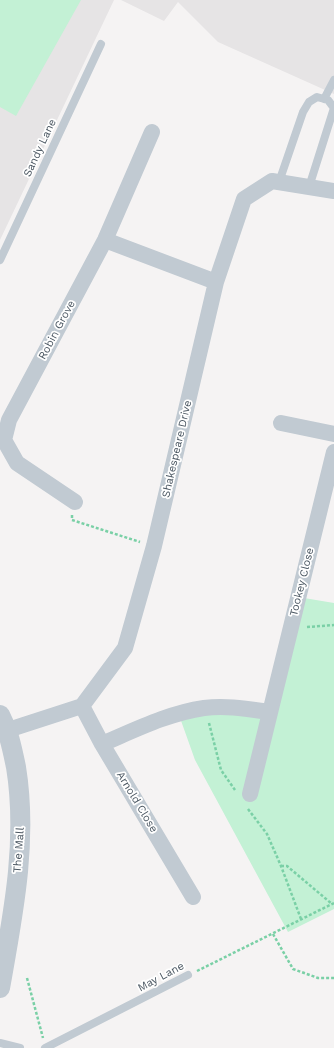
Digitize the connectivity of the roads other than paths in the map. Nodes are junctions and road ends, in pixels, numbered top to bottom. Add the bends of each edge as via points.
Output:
1 (101, 44) dead end
2 (334, 80) edge
3 (324, 99) junction
4 (152, 132) dead end
5 (280, 182) junction
6 (309, 186) junction
7 (334, 191) edge
8 (105, 240) junction
9 (0, 260) edge
10 (216, 282) junction
11 (281, 423) dead end
12 (334, 434) edge
13 (334, 452) edge
14 (75, 502) road end
15 (82, 706) junction
16 (269, 712) junction
17 (4, 723) edge
18 (102, 744) junction
19 (245, 798) road end
20 (193, 897) dead end
21 (188, 975) road end
22 (0, 987) edge
23 (0, 1043) edge
24 (20, 1048) edge
25 (45, 1048) edge

1 - 9 lane, Sandy Lane
2 - 3 lane
3 - 5 lane via 317,97 303,112
3 - 6 lane via 334,108
4 - 8 street, Robin Grove
5 - 6 street, Shakespeare Drive
5 - 10 street, Shakespeare Drive via 272,181 244,198
6 - 7 street, Shakespeare Drive
8 - 10 street
8 - 14 street, Robin Grove via 9,420 4,440 17,463
10 - 15 street, Shakespeare Drive via 154,546 125,648
11 - 12 street
13 - 16 street, Tookey Close
15 - 17 street
15 - 18 street, Arnold Close
16 - 18 street via 227,707 204,708 152,723
16 - 19 street, Tookey Close
17 - 22 street, The Mall via 21,808 21,850
18 - 20 street, Arnold Close
21 - 25 lane, May Lane
23 - 24 lane

